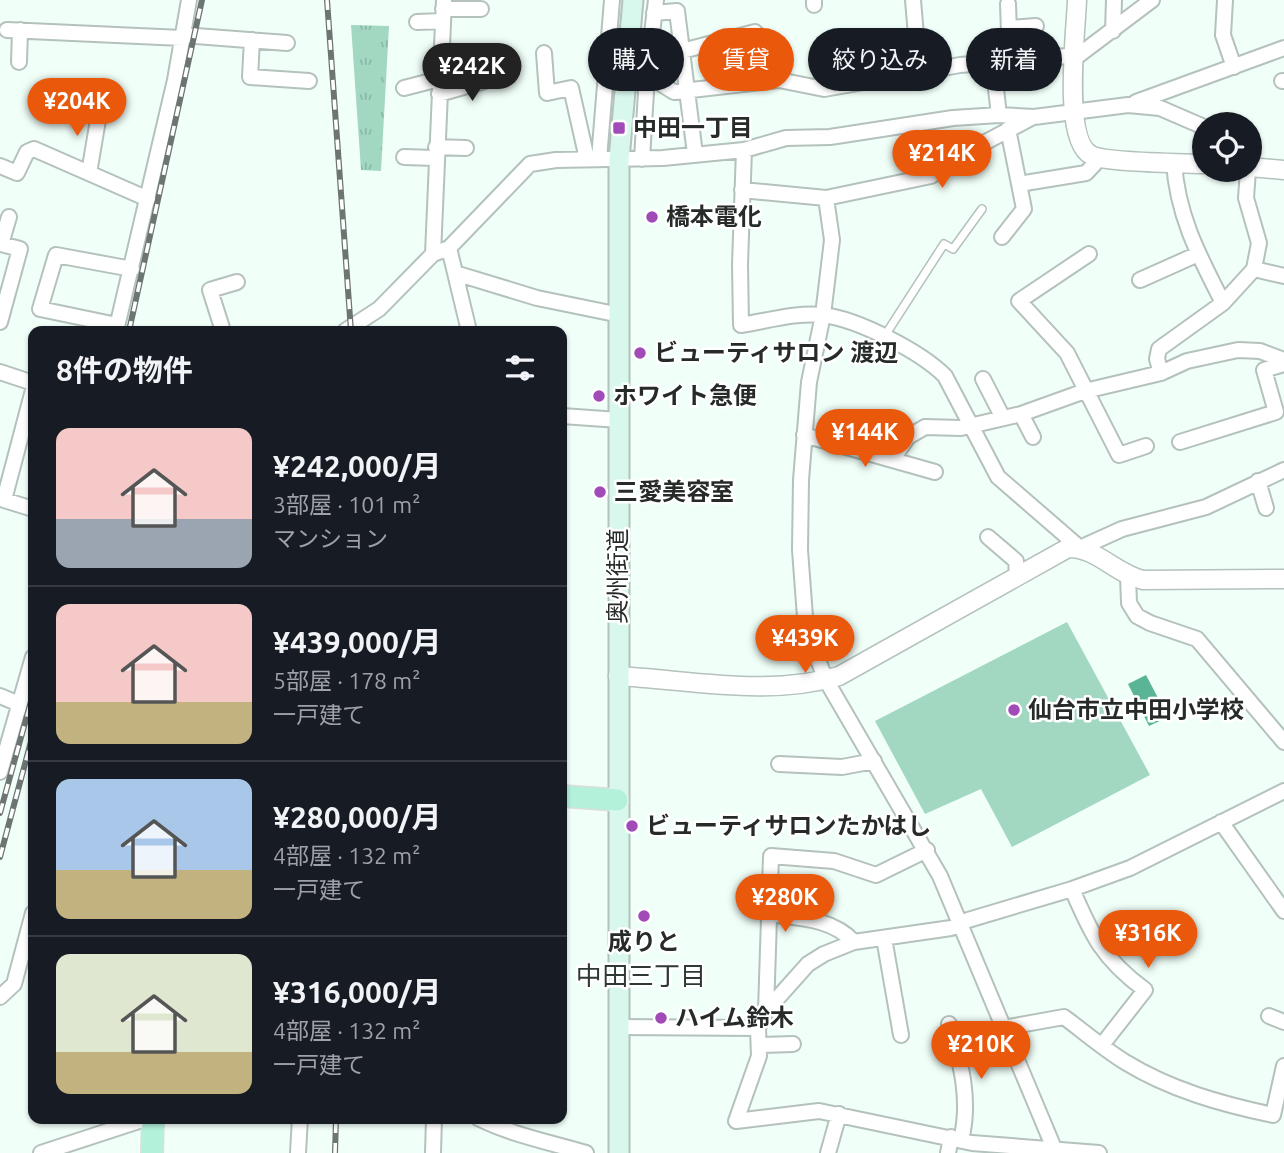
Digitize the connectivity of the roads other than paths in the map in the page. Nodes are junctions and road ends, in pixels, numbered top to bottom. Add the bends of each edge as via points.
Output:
1 (189, 0) edge
2 (612, 0) edge
3 (633, 0) edge
4 (913, 0) edge
5 (1077, 0) edge
6 (1114, 0) edge
7 (1152, 0) edge
8 (1225, 0) edge
9 (1008, 4) dead end
10 (655, 6) edge
11 (481, 9) dead end
12 (443, 10) edge
13 (417, 22) dead end
14 (1036, 26) dead end
15 (652, 28) edge
16 (679, 28) edge
17 (915, 28) edge
18 (1009, 28) edge
19 (1018, 28) edge
20 (1113, 32) junction
21 (182, 36) junction
22 (252, 40) junction
23 (286, 43) dead end
24 (1284, 48) edge
25 (544, 53) dead end
26 (1071, 57) junction
27 (1062, 58) edge
28 (19, 62) dead end
29 (1234, 67) junction
30 (684, 76) edge
31 (495, 78) dead end
32 (439, 79) junction
33 (309, 81) dead end
34 (808, 86) edge
35 (404, 88) dead end
36 (685, 89) junction
37 (646, 91) edge
38 (996, 91) edge
39 (439, 94) junction
40 (1128, 104) junction
41 (100, 108) dead end
42 (1073, 113) junction
43 (999, 114) junction
44 (1034, 117) junction
45 (1192, 122) edge
46 (1008, 129) junction
47 (466, 148) dead end
48 (744, 150) junction
49 (436, 152) junction
50 (695, 154) junction
51 (404, 157) dead end
52 (1100, 158) junction
53 (593, 159) junction
54 (620, 159) junction
55 (642, 159) junction
56 (1174, 162) junction
57 (1192, 163) edge
58 (0, 166) edge
59 (1262, 169) edge
60 (1284, 170) edge
61 (89, 173) junction
62 (1248, 182) edge
63 (1019, 184) junction
64 (742, 190) junction
65 (826, 198) junction
66 (148, 199) junction
67 (982, 209) dead end
68 (9, 216) dead end
69 (1002, 237) dead end
70 (449, 248) junction
71 (433, 254) junction
72 (1089, 254) dead end
73 (1198, 254) junction
74 (132, 269) junction
75 (1254, 269) junction
76 (455, 274) junction
77 (1284, 276) edge
78 (1140, 281) dead end
79 (237, 282) dead end
80 (1223, 303) junction
81 (620, 315) junction
82 (824, 315) junction
83 (0, 322) edge
84 (108, 326) edge
85 (117, 326) edge
86 (221, 326) edge
87 (353, 326) edge
88 (467, 326) edge
89 (884, 337) junction
90 (1284, 362) edge
91 (0, 372) edge
92 (1161, 373) junction
93 (983, 379) dead end
94 (28, 381) edge
95 (1085, 391) junction
96 (28, 409) edge
97 (1021, 414) junction
98 (567, 416) edge
99 (1003, 418) junction
100 (619, 420) junction
101 (970, 426) junction
102 (804, 436) junction
103 (1033, 437) dead end
104 (1181, 442) dead end
105 (1146, 446) dead end
106 (893, 458) junction
107 (1284, 470) edge
108 (935, 472) dead end
109 (1258, 481) junction
110 (28, 507) edge
111 (1266, 508) dead end
112 (988, 537) dead end
113 (1080, 548) junction
114 (1017, 575) junction
115 (1128, 577) junction
116 (1284, 579) edge
117 (618, 676) junction
118 (826, 680) junction
119 (0, 696) edge
120 (27, 707) edge
121 (1284, 742) edge
122 (874, 761) junction
123 (779, 764) dead end
124 (0, 772) edge
125 (1284, 791) edge
126 (567, 796) edge
127 (617, 800) junction
128 (1221, 822) junction
129 (927, 849) junction
130 (1072, 889) junction
131 (1284, 911) edge
132 (768, 915) junction
133 (960, 923) junction
134 (28, 932) edge
135 (884, 938) junction
136 (854, 942) junction
137 (0, 997) edge
138 (765, 1012) junction
139 (1269, 1016) dead end
140 (1284, 1022) edge
141 (949, 1024) dead end
142 (619, 1027) junction
143 (758, 1028) junction
144 (1003, 1028) junction
145 (901, 1035) dead end
146 (793, 1044) dead end
147 (759, 1045) junction
148 (1101, 1045) junction
149 (1284, 1066) edge
150 (839, 1114) junction
151 (131, 1124) edge
152 (150, 1124) edge
153 (300, 1124) edge
154 (434, 1124) edge
155 (490, 1124) edge
156 (956, 1139) junction
157 (1055, 1151) edge
158 (41, 1153) edge
159 (152, 1153) edge
160 (298, 1153) edge
161 (433, 1153) edge
162 (586, 1153) edge
163 (619, 1153) edge
164 (828, 1153) edge
165 (948, 1153) edge
166 (1099, 1153) edge

1 - 21 street
2 - 53 street
3 - 54 main road, 奥州街道
4 - 17 street
5 - 26 street
6 - 20 street
7 - 20 street
8 - 29 street via 1223,35
9 - 18 street
10 - 15 street
10 - 16 street via 677,11
11 - 12 street
12 - 13 street
12 - 32 street
14 - 19 street
20 - 26 street
21 - 22 street
21 - 28 street via 13,30
21 - 66 street
22 - 23 street
22 - 33 street via 250,77
24 - 29 street
25 - 53 street via 547,93 571,88
26 - 27 street
26 - 42 street
29 - 40 street
30 - 36 street
31 - 39 street
32 - 35 street
32 - 39 street
34 - 36 street via 779,80
36 - 50 street
37 - 55 street
38 - 43 street
39 - 49 street
40 - 42 street
40 - 45 street via 1160,108
41 - 61 street
42 - 44 street
42 - 52 street via 1083,149
43 - 44 street
43 - 48 street via 830,137 786,138
44 - 46 street
46 - 63 street
46 - 65 street via 931,176
47 - 49 street
48 - 50 street
48 - 64 street
49 - 51 street
49 - 71 street
50 - 55 street
52 - 56 street
52 - 63 street via 1086,173
53 - 54 street
53 - 70 street via 530,164
54 - 55 street
54 - 81 main road, 奥州街道
56 - 57 street
56 - 73 street via 1178,201
58 - 61 street via 17,173 27,152 34,149
59 - 60 street
61 - 66 street
62 - 75 street via 1246,198 1259,243
63 - 69 street via 1024,209
64 - 65 street
64 - 82 street via 741,325
65 - 82 street via 832,240
66 - 74 street
67 - 89 lane via 953,249 944,244
68 - 83 street via 1,244 20,249
70 - 71 street
70 - 76 street
71 - 87 street via 379,309
72 - 95 street via 1019,301 1067,353
73 - 78 street
73 - 80 street
74 - 84 street via 56,256 40,309
74 - 85 street
75 - 77 street
75 - 80 street
76 - 81 street via 537,298
76 - 88 street
79 - 86 street via 210,290
80 - 92 street via 1159,349
81 - 100 main road, 奥州街道
82 - 89 street
82 - 102 street via 809,383
89 - 101 street via 945,376
90 - 92 street via 1260,351 1238,350 1187,361
90 - 104 street via 1264,370 1276,412
91 - 94 street
92 - 95 street
93 - 99 street
95 - 97 street
95 - 105 street via 1119,456
96 - 110 street via 4,500
97 - 99 street
97 - 103 street
98 - 100 street
99 - 101 street
100 - 117 main road, 奥州街道
101 - 106 street via 925,428 908,437
101 - 113 street via 998,477
102 - 106 street
102 - 118 street via 800,550 806,631
106 - 108 street
107 - 109 street
109 - 111 street
109 - 113 street via 1206,507 1122,529
112 - 114 street via 1016,561
113 - 114 street via 1068,548
113 - 115 street
114 - 118 street
115 - 116 street
115 - 121 street via 1129,603 1138,616 1197,639
117 - 118 street via 760,686
117 - 127 main road, 奥州街道
118 - 122 street
119 - 120 street
120 - 124 street
122 - 123 street via 842,767
122 - 129 street
125 - 128 street
126 - 127 main road
127 - 142 main road, 奥州街道
128 - 130 street via 1130,868
128 - 131 street
129 - 132 street via 876,875 834,861 771,856
129 - 133 street
130 - 133 street
130 - 148 street via 1093,939 1119,971 1145,990
132 - 136 street via 832,925
132 - 138 street
133 - 135 street
133 - 144 street
134 - 137 street via 14,984
135 - 136 street
135 - 145 street
136 - 138 street via 808,964
138 - 143 street
139 - 140 street
141 - 156 street via 961,1059 965,1096 965,1124
142 - 143 street
142 - 163 main road, 奥州街道
143 - 147 street
144 - 148 street via 1063,1017
144 - 157 street
146 - 147 street
147 - 150 street via 736,1122 802,1111
148 - 149 street via 1124,1062 1193,1095 1273,1115
150 - 156 street
150 - 164 street
151 - 158 street
152 - 159 main road
153 - 160 street
154 - 161 street
155 - 162 street
156 - 157 street
156 - 165 street
157 - 166 street

